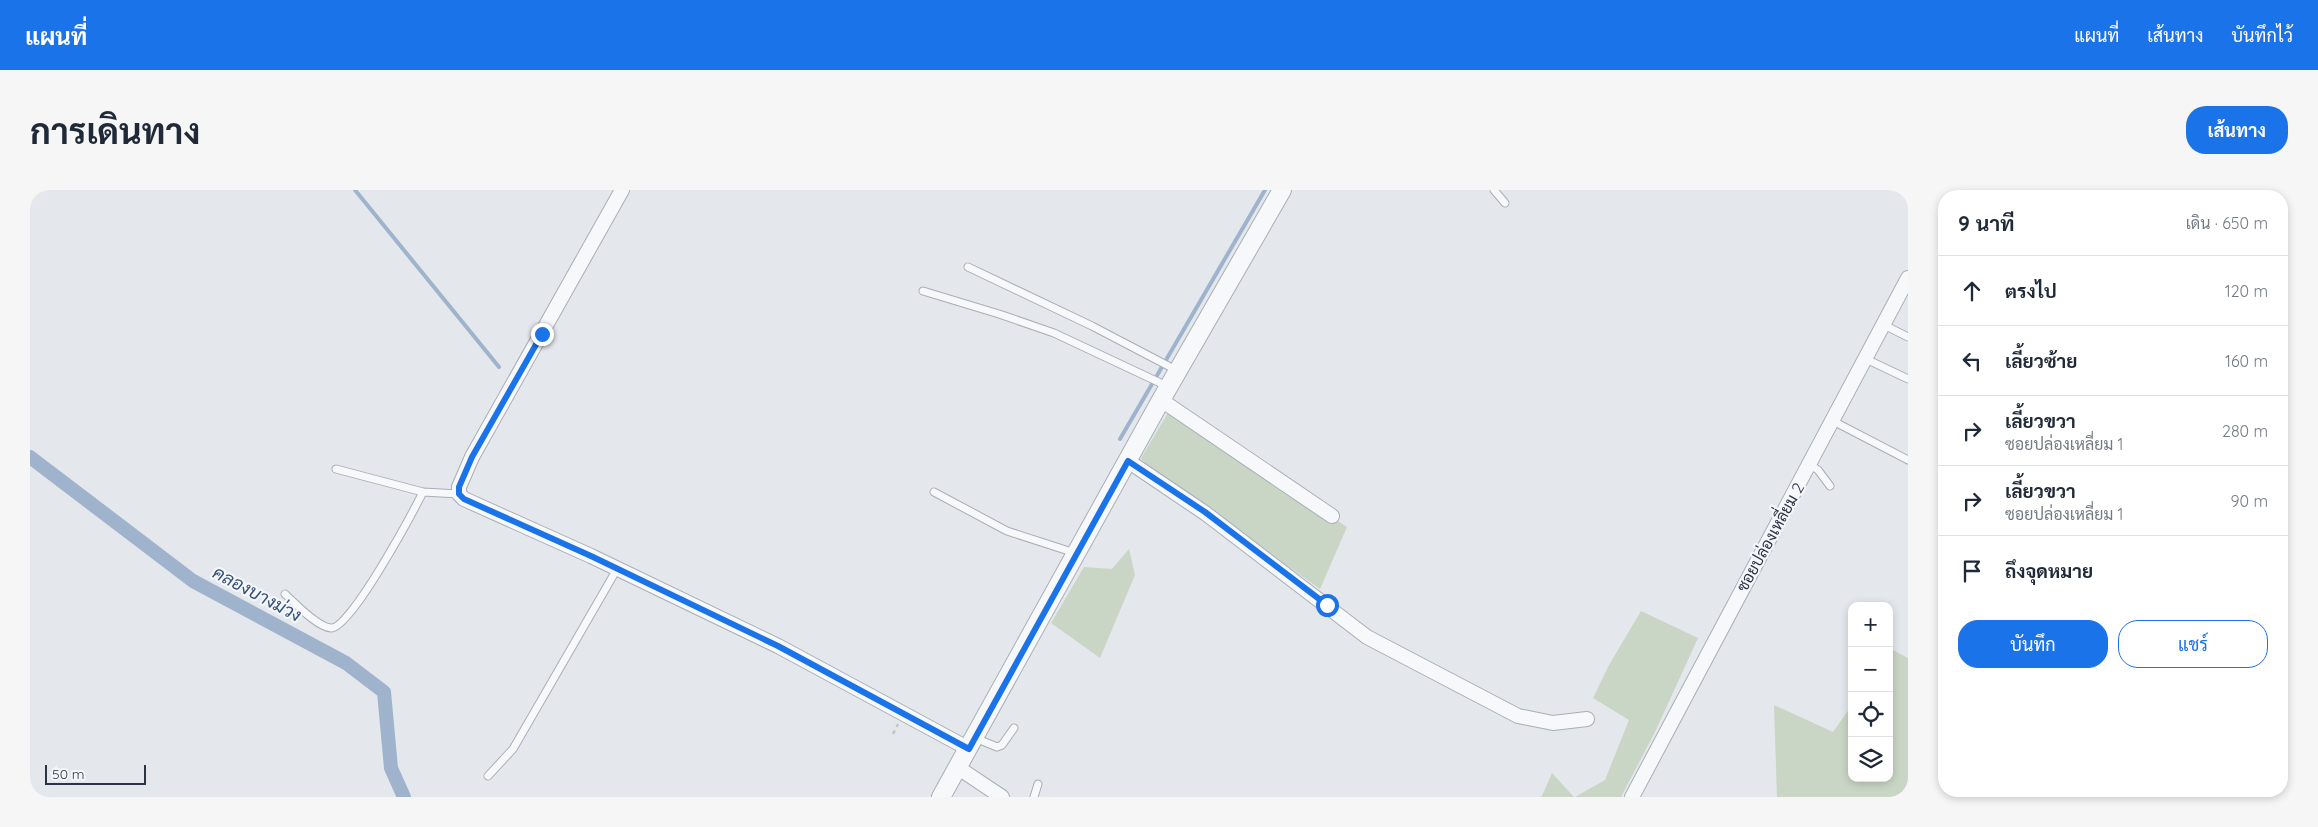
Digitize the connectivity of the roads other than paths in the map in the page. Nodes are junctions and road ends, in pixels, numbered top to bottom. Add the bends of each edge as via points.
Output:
1 (622, 190) edge
2 (1282, 190) edge
3 (1494, 190) edge
4 (1506, 203) dead end
5 (968, 267) dead end
6 (1908, 278) edge
7 (923, 291) dead end
8 (1884, 325) junction
9 (1908, 337) edge
10 (1866, 359) junction
11 (1178, 371) junction
12 (1908, 379) edge
13 (1165, 393) junction
14 (1833, 421) junction
15 (1908, 460) edge
16 (1128, 461) junction
17 (1810, 465) junction
18 (336, 469) dead end
19 (1830, 486) dead end
20 (423, 492) junction
21 (934, 492) dead end
22 (459, 494) junction
23 (1332, 516) dead end
24 (1077, 554) junction
25 (617, 569) junction
26 (285, 594) dead end
27 (1587, 719) dead end
28 (1014, 728) dead end
29 (972, 744) junction
30 (957, 767) junction
31 (488, 776) dead end
32 (1038, 784) dead end
33 (941, 797) edge
34 (1002, 797) edge
35 (1034, 797) edge
36 (1632, 797) edge

1 - 22 street via 472,457
2 - 11 street
3 - 4 lane
5 - 11 lane
6 - 8 street, ซอยปล่องเหลี่ยม 2
7 - 13 lane via 1054,334
8 - 9 lane
8 - 10 street, ซอยปล่องเหลี่ยม 2
10 - 12 lane
10 - 14 street, ซอยปล่องเหลี่ยม 2
11 - 13 street
13 - 16 street
13 - 23 street
14 - 15 lane
14 - 17 street, ซอยปล่องเหลี่ยม 2
16 - 24 street
16 - 27 street via 1205,512 1367,637 1518,716 1553,723
17 - 19 lane
17 - 36 street, ซอยปล่องเหลี่ยม 2
18 - 20 lane
20 - 22 lane
20 - 26 lane via 376,575 347,619 338,627 324,625
21 - 24 lane via 1007,531
22 - 25 street
24 - 29 street
25 - 29 street
25 - 31 lane via 513,749
28 - 29 lane via 997,747
29 - 30 street
30 - 33 street
30 - 34 street
32 - 35 lane

